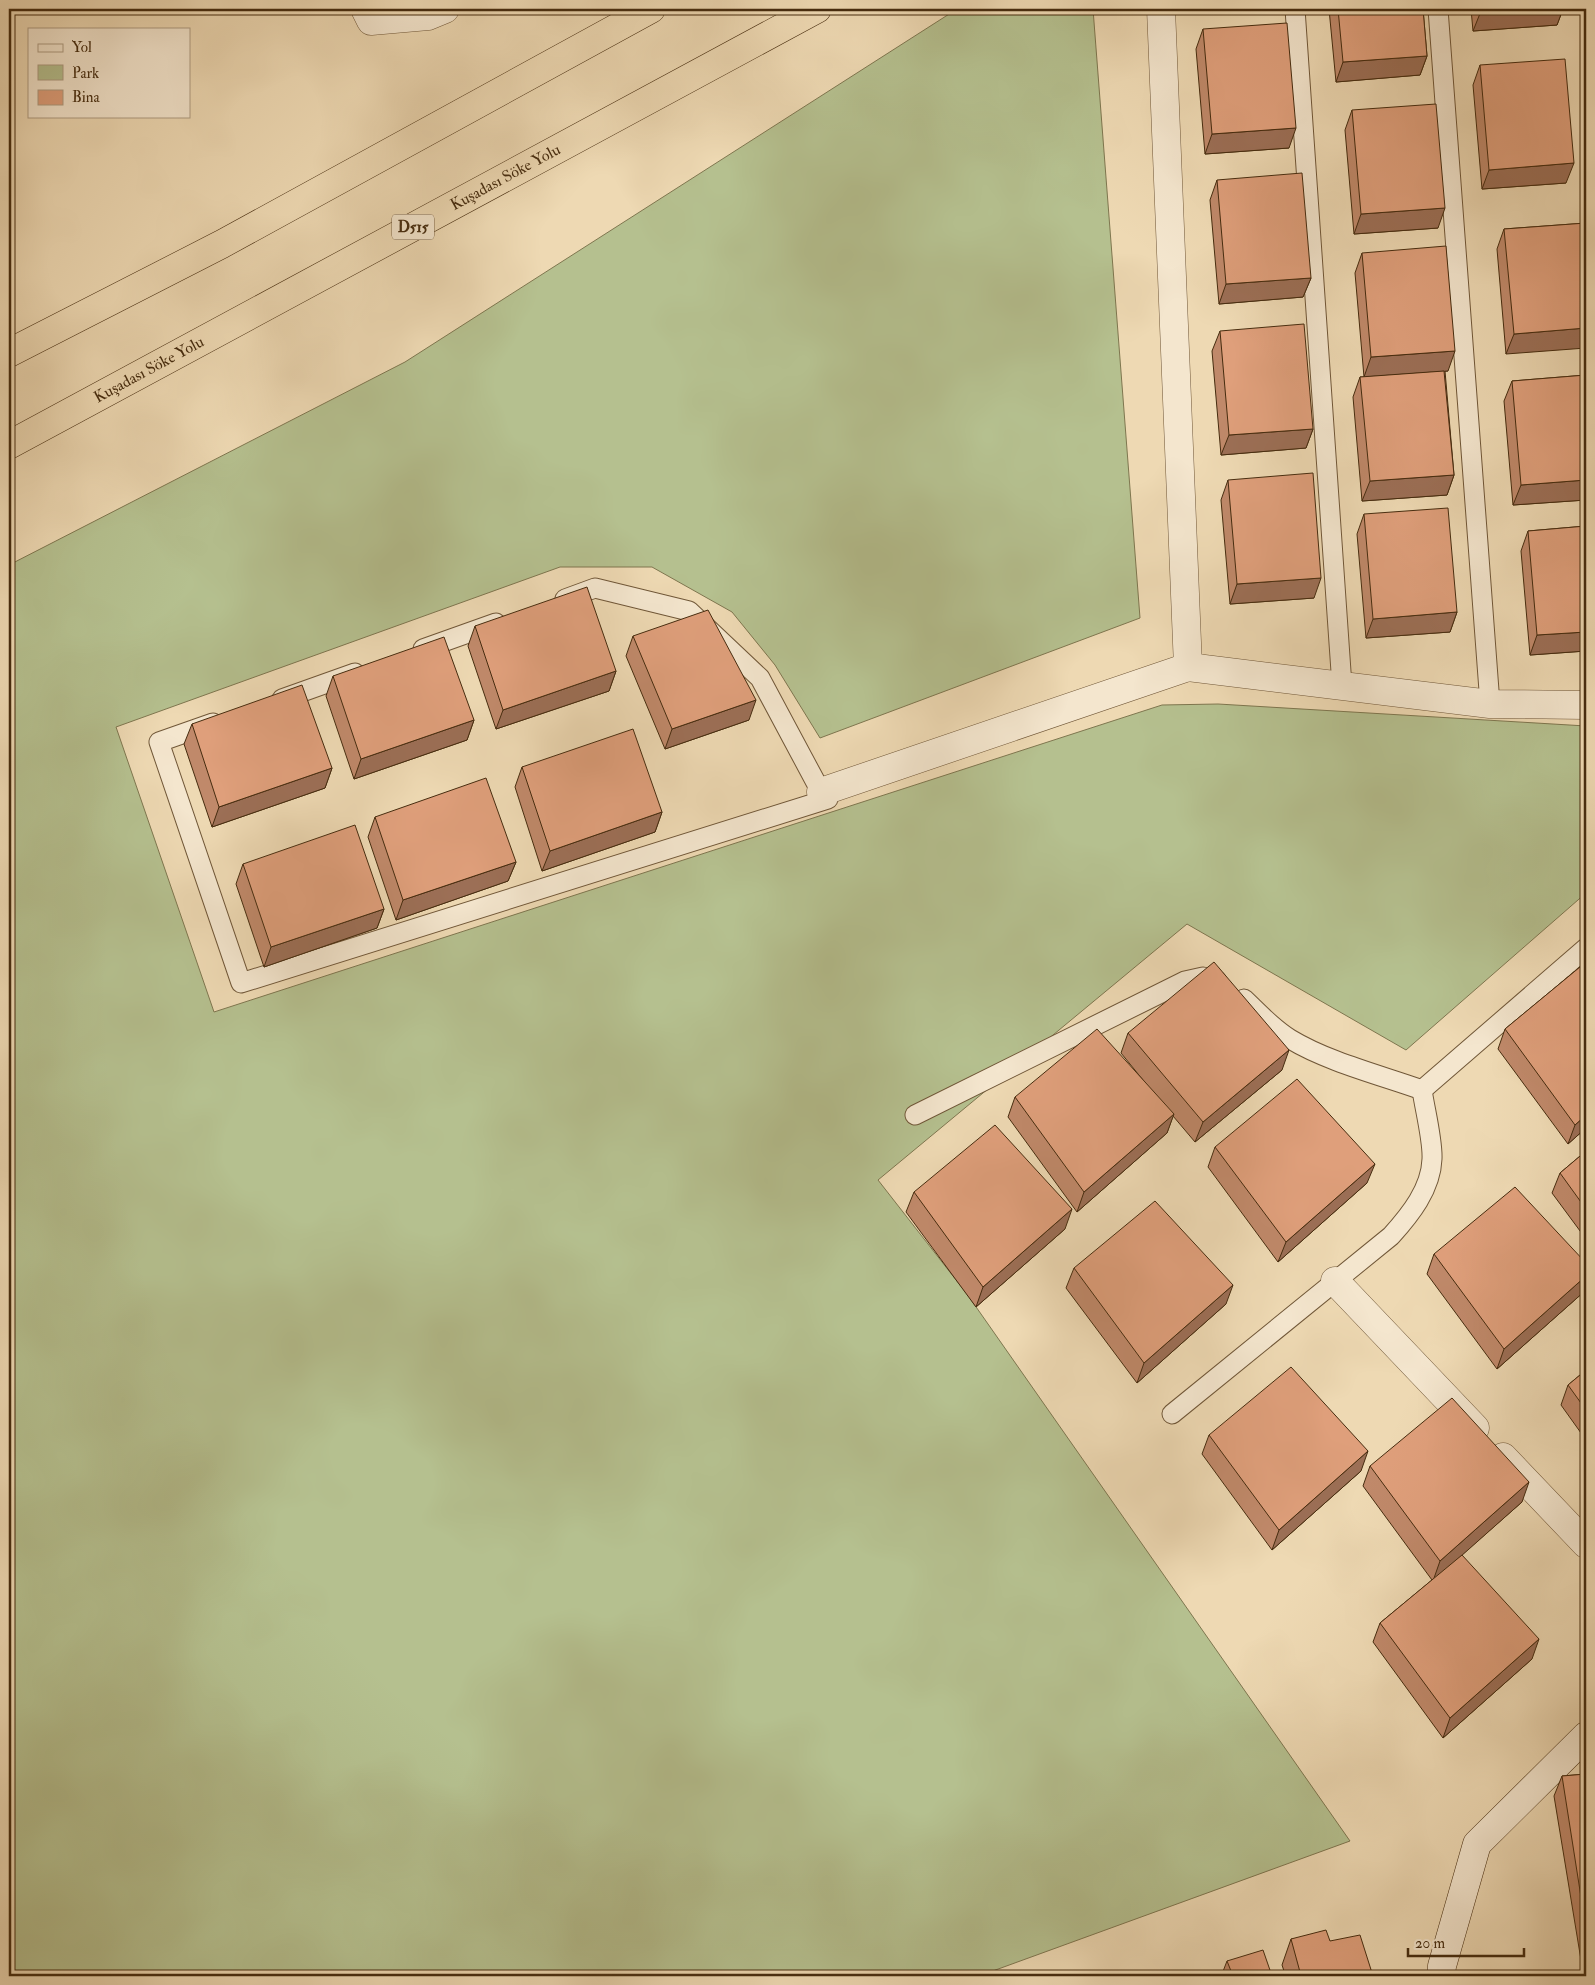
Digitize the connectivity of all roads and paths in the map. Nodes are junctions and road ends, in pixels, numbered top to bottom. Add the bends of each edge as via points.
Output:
1 (365, 9) edge
2 (445, 9) edge
3 (651, 9) edge
4 (817, 9) edge
5 (1161, 9) edge
6 (1295, 9) edge
7 (1438, 9) edge
8 (9, 353) edge
9 (9, 445) edge
10 (549, 604) edge
11 (512, 617) edge
12 (410, 653) edge
13 (373, 666) edge
14 (1188, 667) junction
15 (1342, 686) junction
16 (1490, 704) junction
17 (1586, 705) edge
18 (261, 706) edge
19 (234, 716) edge
20 (824, 796) junction
21 (1586, 948) edge
22 (1422, 1090) junction
23 (915, 1115) dead end
24 (1334, 1281) junction
25 (1172, 1414) dead end
26 (1586, 1544) edge
27 (1586, 1736) edge
28 (1441, 1976) edge

1 - 2 street via 371,21 428,16
3 - 8 highway via 222,244
4 - 9 highway, Kuşadası Söke Yolu / D515
5 - 14 street
6 - 15 lane
7 - 16 lane
10 - 20 lane via 596,588 690,611 760,678
11 - 12 lane
13 - 18 lane
14 - 15 street
14 - 20 street
15 - 16 street
16 - 17 street
19 - 20 lane via 159,742 241,983
21 - 22 lane
22 - 23 lane via 1291,1040 1239,994 1217,980 1203,977 1185,981
22 - 24 lane via 1432,1159 1418,1202 1390,1236
24 - 25 lane
24 - 26 street
27 - 28 street via 1477,1844

